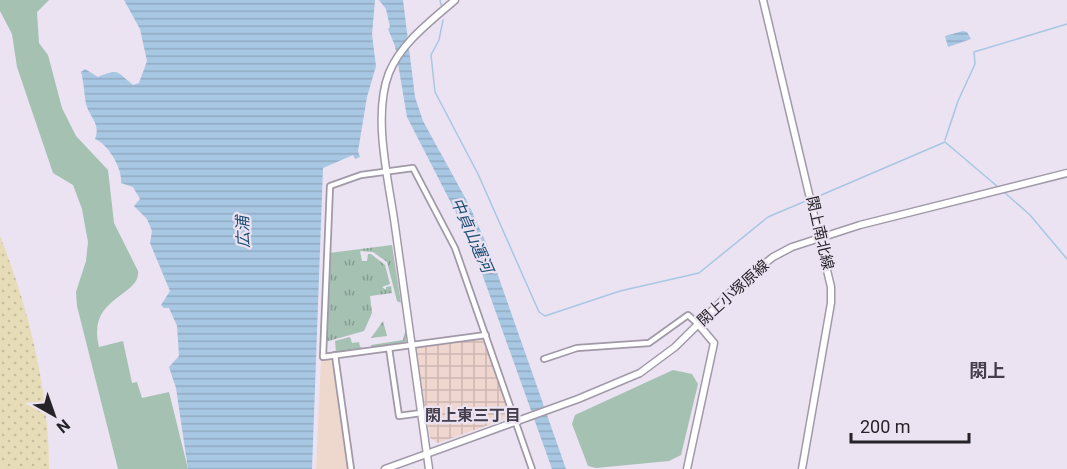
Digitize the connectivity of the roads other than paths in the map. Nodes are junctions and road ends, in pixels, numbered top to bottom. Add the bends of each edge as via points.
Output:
1 (455, 0) edge
2 (763, 0) edge
3 (388, 172) junction
4 (1067, 172) edge
5 (820, 236) junction
6 (698, 324) junction
7 (486, 335) junction
8 (714, 343) junction
9 (721, 344) dead end
10 (412, 345) junction
11 (389, 348) junction
12 (335, 355) junction
13 (544, 359) dead end
14 (422, 413) junction
15 (516, 420) junction
16 (427, 453) junction
17 (532, 468) edge
18 (351, 469) edge
19 (384, 469) edge
20 (429, 469) edge
21 (523, 469) edge
22 (687, 469) edge
23 (802, 469) edge

1 - 3 street via 412,39 392,66 384,86
2 - 5 street, 閖上南北線
3 - 7 street via 413,168 451,240
3 - 10 street
3 - 12 street via 361,175 330,186 322,357
4 - 5 street, 閖上小塚原線
5 - 6 street, 閖上小塚原線 via 773,257
5 - 23 street, 閖上南北線 via 831,287
6 - 8 street
6 - 13 street via 688,315 649,343 577,348
6 - 15 street, 閖上小塚原線 via 640,373
7 - 10 street
7 - 15 street
8 - 9 street
8 - 22 street
10 - 11 street
10 - 14 street
11 - 12 street
11 - 14 street via 399,416
12 - 18 street
14 - 16 street
15 - 16 street
15 - 17 street
16 - 19 street
16 - 20 street
17 - 21 street

